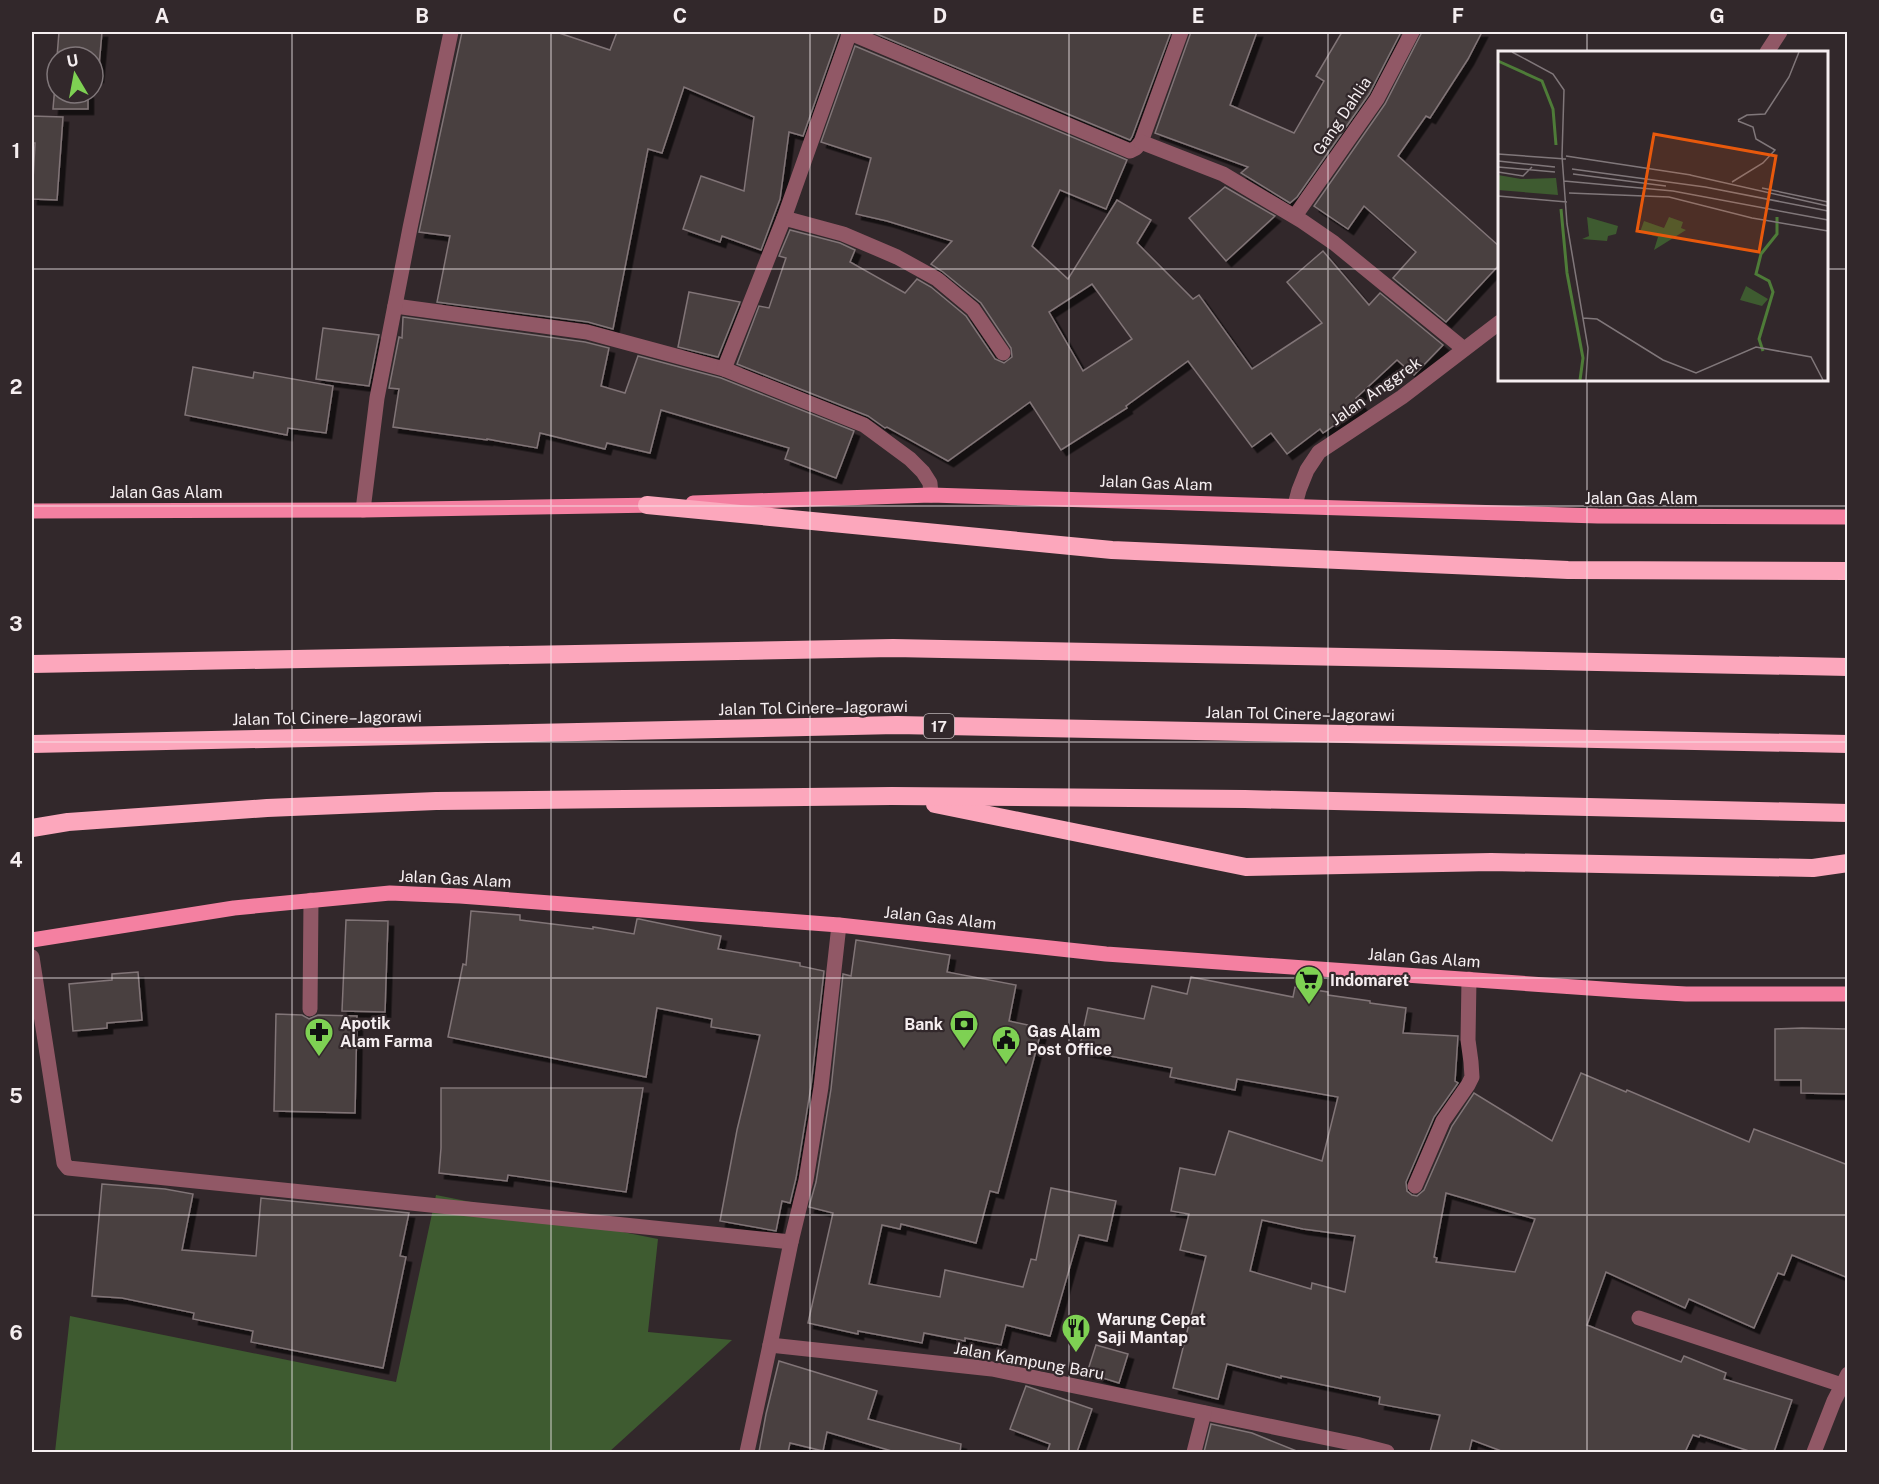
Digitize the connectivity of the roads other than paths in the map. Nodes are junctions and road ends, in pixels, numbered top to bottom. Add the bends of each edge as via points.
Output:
1 (451, 32) edge
2 (849, 32) edge
3 (1180, 32) edge
4 (1412, 32) edge
5 (1780, 32) edge
6 (1768, 51) edge
7 (1141, 142) junction
8 (1295, 216) junction
9 (784, 218) junction
10 (395, 306) junction
11 (1498, 324) edge
12 (1464, 349) junction
13 (1003, 353) dead end
14 (724, 369) junction
15 (931, 495) junction
16 (647, 505) junction
17 (1295, 506) junction
18 (363, 510) junction
19 (32, 511) edge
20 (1848, 517) edge
21 (1848, 571) edge
22 (32, 664) edge
23 (1848, 667) edge
24 (32, 744) edge
25 (1848, 744) edge
26 (892, 796) junction
27 (1848, 813) edge
28 (32, 828) edge
29 (1848, 863) edge
30 (311, 900) junction
31 (839, 926) junction
32 (32, 940) edge
33 (32, 957) edge
34 (1468, 979) junction
35 (1848, 994) edge
36 (310, 1009) dead end
37 (1415, 1186) dead end
38 (791, 1242) junction
39 (1639, 1318) dead end
40 (770, 1345) junction
41 (1845, 1379) edge
42 (1204, 1413) junction
43 (747, 1452) edge
44 (1194, 1452) edge
45 (1387, 1452) edge
46 (1814, 1452) edge

1 - 10 street
2 - 7 street via 1130,151
2 - 9 street
3 - 7 street
4 - 8 street, Gang Dahlia via 1377,99
5 - 6 street
7 - 8 street via 1223,174
8 - 12 street
9 - 13 street via 843,234 937,279 973,309
9 - 14 street
10 - 14 street via 587,332
10 - 18 street via 376,398
11 - 12 street, Jalan Anggrek
12 - 17 street, Jalan Anggrek via 1402,397 1319,452 1307,470
14 - 15 street via 864,425 923,472
15 - 16 main road, Jalan Gas Alam
15 - 17 main road, Jalan Gas Alam
16 - 18 main road, Jalan Gas Alam
16 - 21 highway via 1112,550 1568,570
17 - 20 main road, Jalan Gas Alam via 1598,516
18 - 19 main road, Jalan Gas Alam
22 - 23 highway via 893,648
24 - 25 highway, Jalan Tol Cinere–Jagorawi / 17 via 897,725
26 - 27 highway via 1245,799
26 - 28 highway via 436,801 267,808
26 - 29 highway via 1246,867 1491,862 1813,868
30 - 31 main road, Jalan Gas Alam via 390,893 460,896
30 - 32 main road, Jalan Gas Alam via 234,908
30 - 36 street
31 - 34 main road, Jalan Gas Alam via 1106,954
31 - 38 street via 821,1087
33 - 38 street via 64,1163 68,1168
34 - 35 main road, Jalan Gas Alam via 1686,994
34 - 37 street via 1472,1077 1443,1121
38 - 40 street
39 - 41 street
40 - 42 street, Jalan Kampung Baru via 992,1369
40 - 43 street
41 - 46 street
42 - 44 street
42 - 45 street, Jalan Kampung Baru

